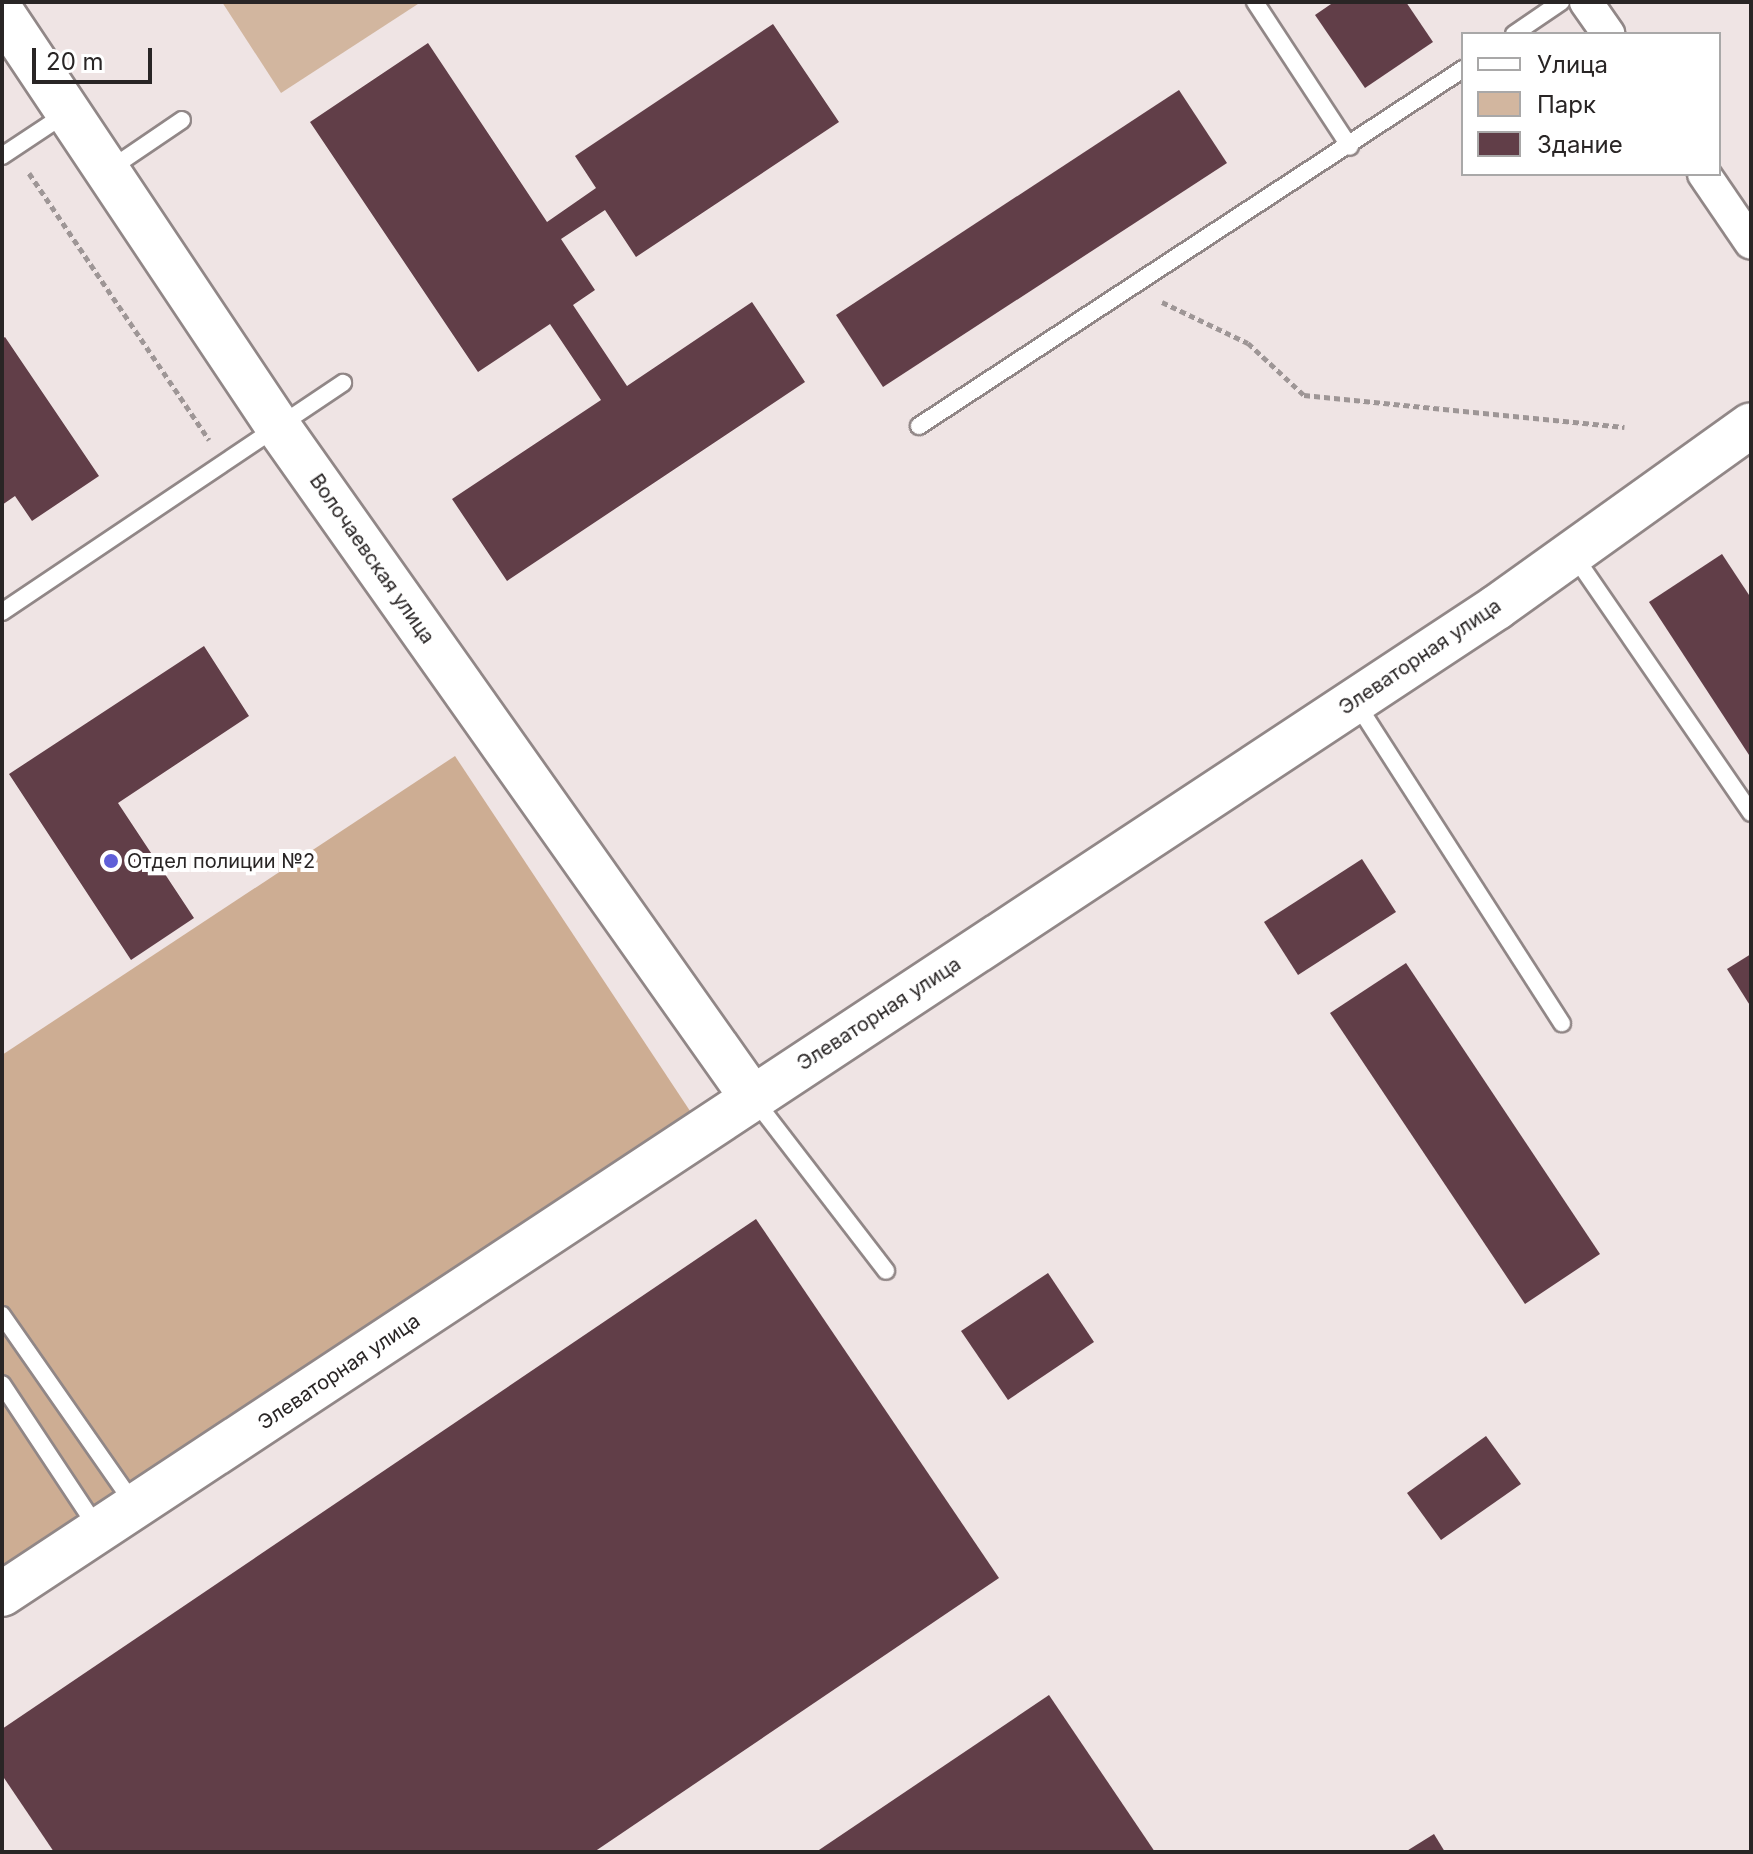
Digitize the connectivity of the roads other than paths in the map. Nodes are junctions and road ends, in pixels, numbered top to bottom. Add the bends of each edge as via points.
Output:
1 (1255, 2) edge
2 (1561, 2) edge
3 (1586, 2) edge
4 (2, 13) edge
5 (1517, 32) edge
6 (1607, 32) edge
7 (1461, 70) edge
8 (68, 112) junction
9 (182, 120) dead end
10 (1350, 147) junction
11 (8, 152) edge
12 (108, 171) junction
13 (1705, 176) edge
14 (1751, 243) edge
15 (343, 383) dead end
16 (277, 425) junction
17 (1751, 425) edge
18 (919, 426) dead end
19 (1572, 553) junction
20 (2, 612) edge
21 (1355, 701) junction
22 (1751, 813) edge
23 (1562, 1023) dead end
24 (752, 1097) junction
25 (886, 1271) dead end
26 (2, 1315) edge
27 (2, 1384) edge
28 (136, 1507) junction
29 (99, 1531) junction
30 (2, 1594) edge

1 - 10 lane
2 - 5 lane
3 - 6 street
4 - 8 main road, Волочаевская улица
7 - 10 lane
8 - 11 lane
8 - 12 main road, Волочаевская улица
9 - 12 lane
10 - 18 lane
12 - 16 main road, Волочаевская улица
13 - 14 street
15 - 16 lane
16 - 20 lane
16 - 24 main road, Волочаевская улица
17 - 19 main road, Элеваторная улица
19 - 21 main road, Элеваторная улица
19 - 22 lane
21 - 23 lane
21 - 24 main road, Элеваторная улица
24 - 25 lane
24 - 28 main road, Элеваторная улица
26 - 28 lane
27 - 29 lane
28 - 29 main road, Элеваторная улица
29 - 30 main road, Элеваторная улица

